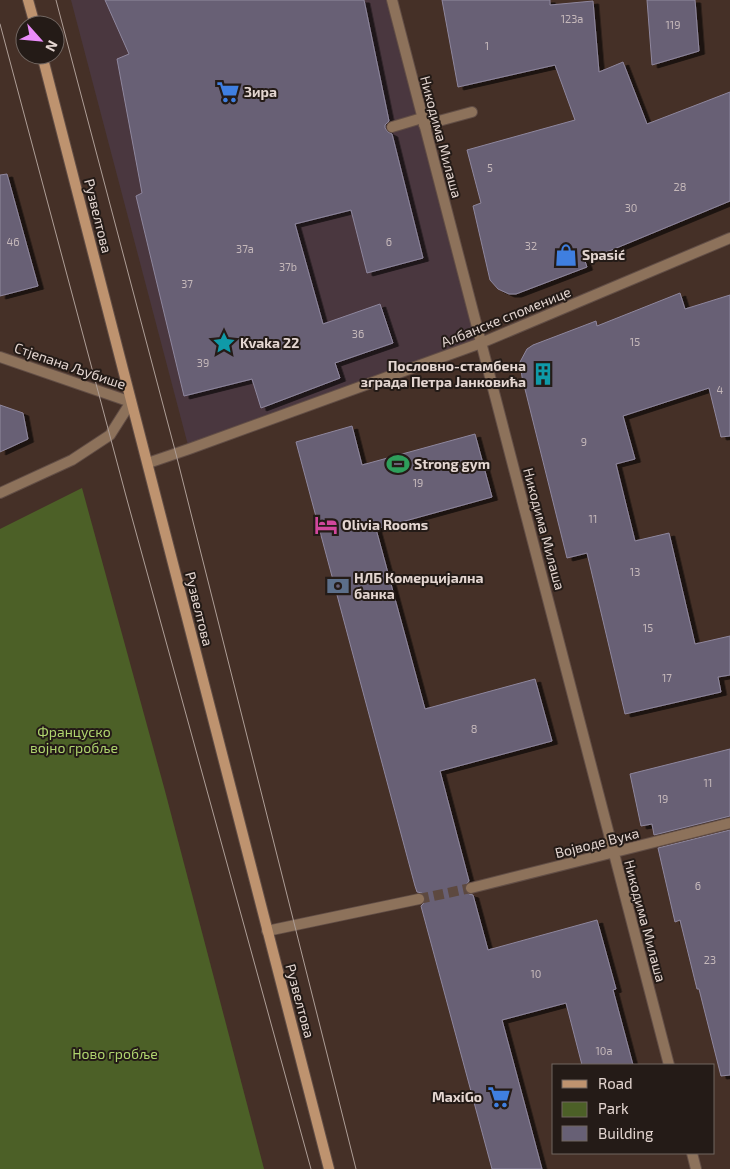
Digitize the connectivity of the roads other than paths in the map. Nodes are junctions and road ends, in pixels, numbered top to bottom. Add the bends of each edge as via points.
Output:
1 (28, 0) edge
2 (392, 0) edge
3 (32, 15) edge
4 (45, 65) edge
5 (472, 112) dead end
6 (423, 122) junction
7 (392, 127) dead end
8 (730, 238) edge
9 (481, 343) junction
10 (0, 357) edge
11 (131, 402) junction
12 (148, 463) junction
13 (0, 493) edge
14 (730, 823) edge
15 (613, 853) junction
16 (471, 888) tunnel mouth
17 (419, 899) tunnel mouth
18 (267, 931) junction
19 (669, 1064) edge
20 (692, 1154) edge
21 (329, 1169) edge
22 (696, 1169) edge

1 - 3 main road
2 - 6 street, Никодима Милаша
4 - 11 main road, Рузвелтова
5 - 6 street
6 - 7 street
6 - 9 street, Никодима Милаша
8 - 9 street, Албанске споменице
9 - 12 street, Албанске споменице
9 - 15 street, Никодима Милаша
10 - 11 street, Стјепана Љубише
11 - 12 main road, Рузвелтова
11 - 13 street via 110,436 72,460
12 - 18 main road, Рузвелтова
14 - 15 street, Војводе Вука
15 - 16 street, Војводе Вука
15 - 19 street, Никодима Милаша
17 - 18 street
18 - 21 main road, Рузвелтова
20 - 22 street

